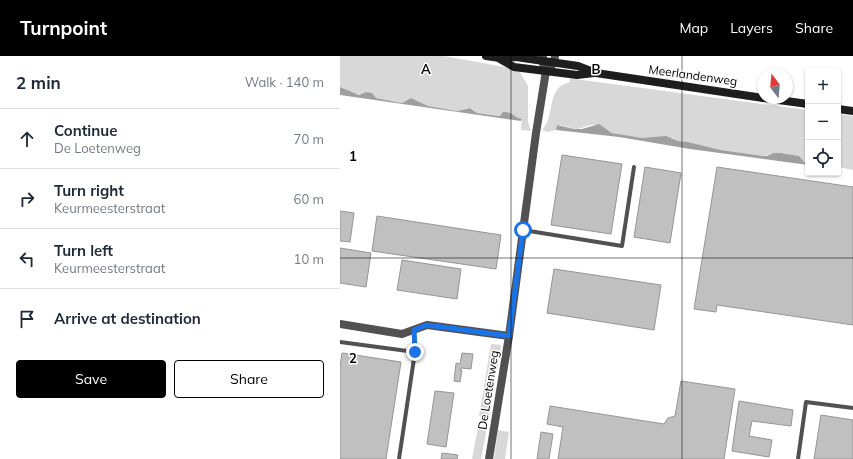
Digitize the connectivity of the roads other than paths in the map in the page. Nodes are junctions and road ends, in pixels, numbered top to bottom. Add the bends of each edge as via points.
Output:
1 (486, 56) edge
2 (500, 58) junction
3 (542, 58) edge
4 (554, 59) edge
5 (546, 71) junction
6 (596, 73) junction
7 (757, 97) edge
8 (793, 102) edge
9 (805, 104) edge
10 (841, 109) edge
11 (853, 111) edge
12 (634, 167) dead end
13 (523, 230) junction
14 (340, 324) edge
15 (414, 330) junction
16 (509, 336) junction
17 (340, 342) edge
18 (415, 352) junction
19 (853, 408) edge
20 (399, 459) edge
21 (489, 459) edge
22 (798, 459) edge

1 - 2 street, Meerlandenweg
2 - 3 street, Meerlandenweg
2 - 5 street, Meerlandenweg via 514,66
3 - 4 street, Meerlandenweg
3 - 5 street
4 - 5 street
4 - 6 street, Meerlandenweg
5 - 6 street, Meerlandenweg via 577,75
5 - 13 street, De Loetenweg
6 - 7 street, Meerlandenweg
8 - 9 street, Meerlandenweg
10 - 11 street
12 - 13 lane via 622,246
13 - 16 street, De Loetenweg
14 - 15 street via 402,334
15 - 16 street via 427,325
15 - 18 lane
16 - 21 street, De Loetenweg
17 - 18 lane
18 - 20 lane
19 - 22 lane via 806,402

